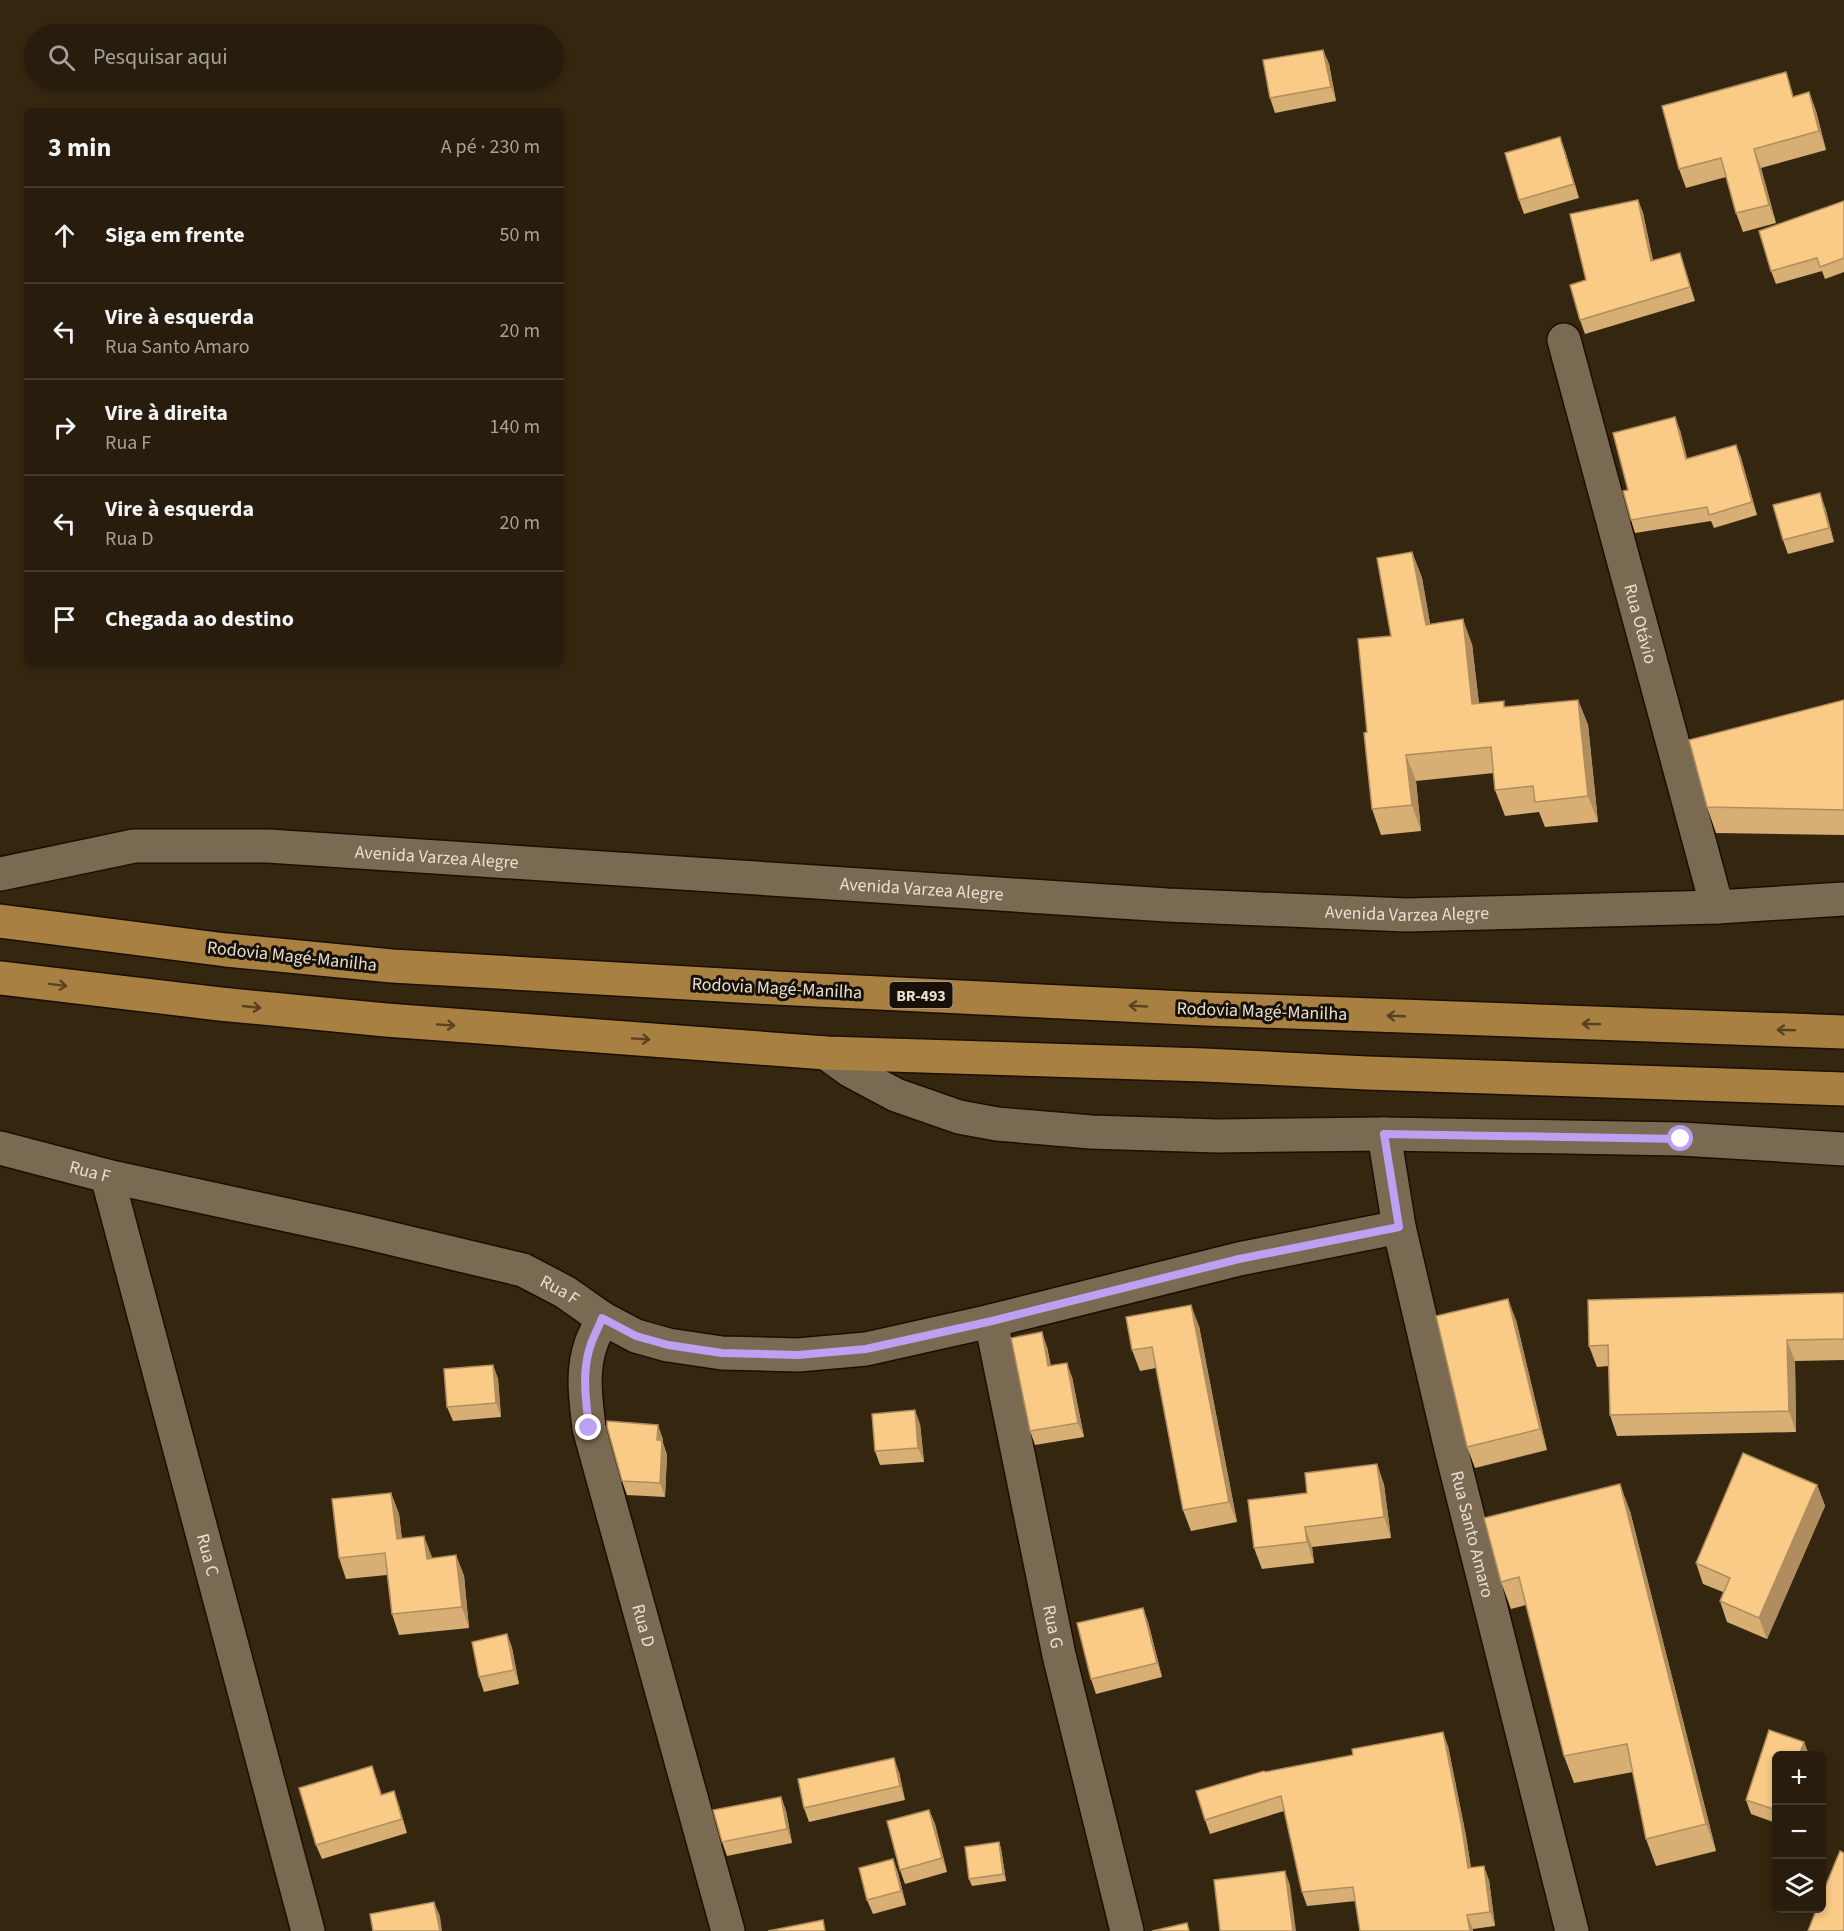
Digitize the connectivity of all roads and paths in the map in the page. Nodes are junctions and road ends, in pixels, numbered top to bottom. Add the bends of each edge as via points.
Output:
1 (1564, 340) dead end
2 (0, 874) edge
3 (1844, 899) edge
4 (1717, 907) junction
5 (0, 921) edge
6 (0, 978) edge
7 (1844, 1032) edge
8 (826, 1053) junction
9 (1844, 1089) edge
10 (1384, 1134) junction
11 (0, 1148) edge
12 (1844, 1149) edge
13 (107, 1176) junction
14 (1399, 1227) junction
15 (602, 1318) junction
16 (992, 1321) junction
17 (308, 1931) edge
18 (728, 1931) edge
19 (1127, 1931) edge
20 (1572, 1931) edge

1 - 4 street, Rua Otávio
2 - 4 street, Avenida Varzea Alegre via 134,846 268,846 1179,906 1407,915
3 - 4 street, Avenida Varzea Alegre
7 -> 5 highway, Rodovia Magé-Manilha / BR-493 via 1206,1010 392,966 226,950
6 -> 8 highway via 374,1019
8 - 9 highway
8 - 10 street via 896,1095 959,1117 997,1124 1206,1136
10 - 12 street via 1681,1139
10 - 14 street, Rua Santo Amaro
11 - 13 street, Rua F
13 - 15 street, Rua F via 523,1270 565,1292
13 - 17 street, Rua C
14 - 16 street, Rua F via 1239,1259
14 - 20 street, Rua Santo Amaro
15 - 16 street, Rua F via 636,1336 668,1345 722,1353 798,1355 866,1349
15 - 18 street, Rua D via 585,1366 589,1428
16 - 19 street, Rua G via 1059,1655

